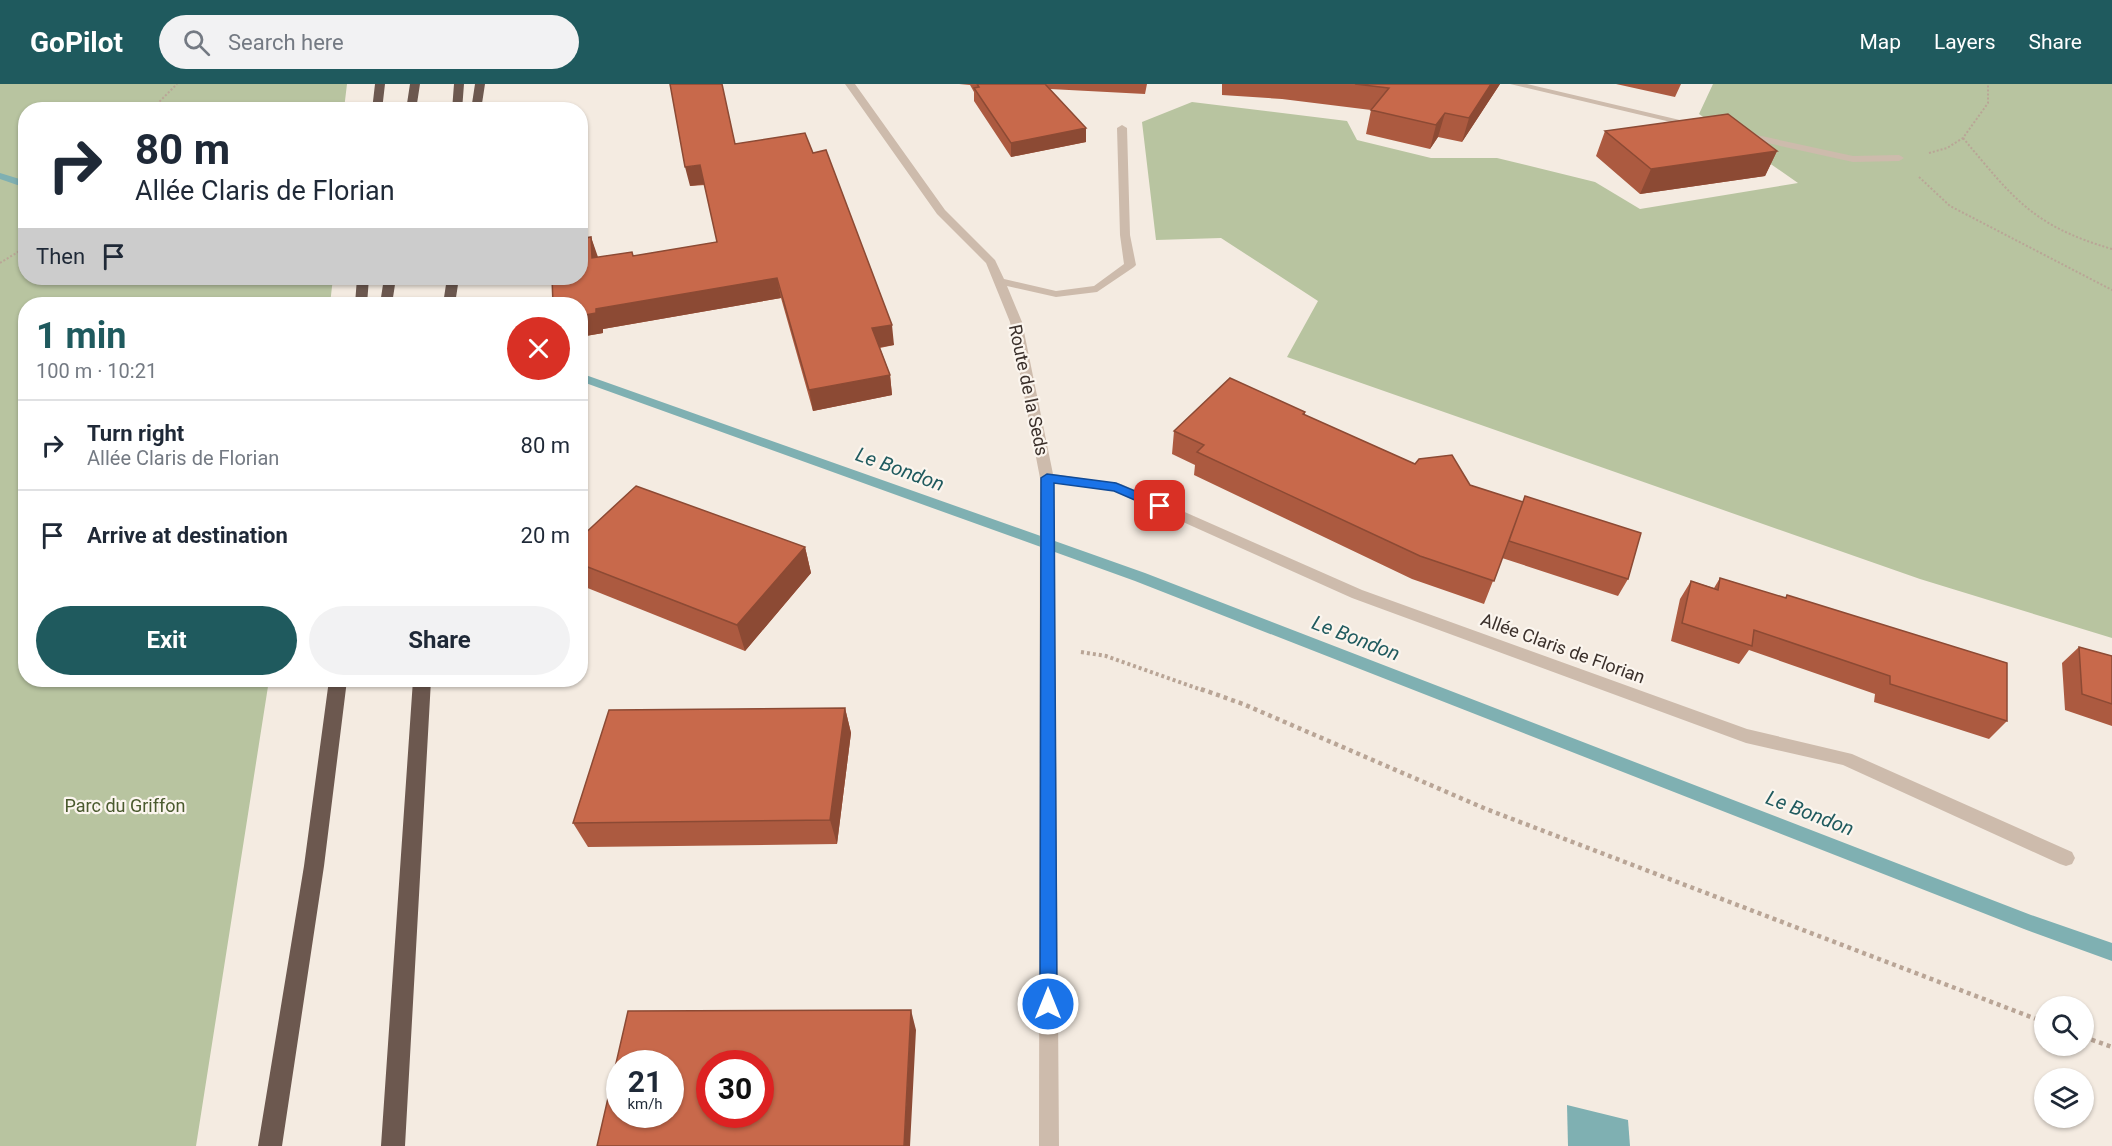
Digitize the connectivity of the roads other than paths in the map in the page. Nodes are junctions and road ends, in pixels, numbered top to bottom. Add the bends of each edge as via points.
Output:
1 (380, 84) edge
2 (415, 84) edge
3 (459, 84) edge
4 (480, 84) edge
5 (850, 84) edge
6 (1515, 84) edge
7 (379, 102) edge
8 (412, 102) edge
9 (458, 102) edge
10 (477, 102) edge
11 (1122, 128) dead end
12 (1712, 129) edge
13 (1736, 134) edge
14 (1899, 158) road end
15 (999, 282) junction
16 (1047, 478) junction
17 (328, 687) edge
18 (337, 687) edge
19 (422, 687) edge
20 (2066, 858) dead end
21 (314, 866) junction
22 (270, 1146) edge
23 (393, 1146) edge
24 (1048, 1146) edge

1 - 7 highway
2 - 8 highway
3 - 9 highway
4 - 10 highway
5 - 15 street, Route de la Seds via 941,212 992,262
6 - 12 street
11 - 15 street via 1125,235 1130,265 1097,290 1056,294
13 - 14 street via 1853,159
15 - 16 street, Route de la Seds via 1016,322
16 - 20 street, Allée Claris de Florian via 1116,487 1357,594 1746,736 1846,759
16 - 24 street, Route de la Seds
17 - 21 highway
18 - 21 highway
19 - 23 highway
21 - 22 highway

